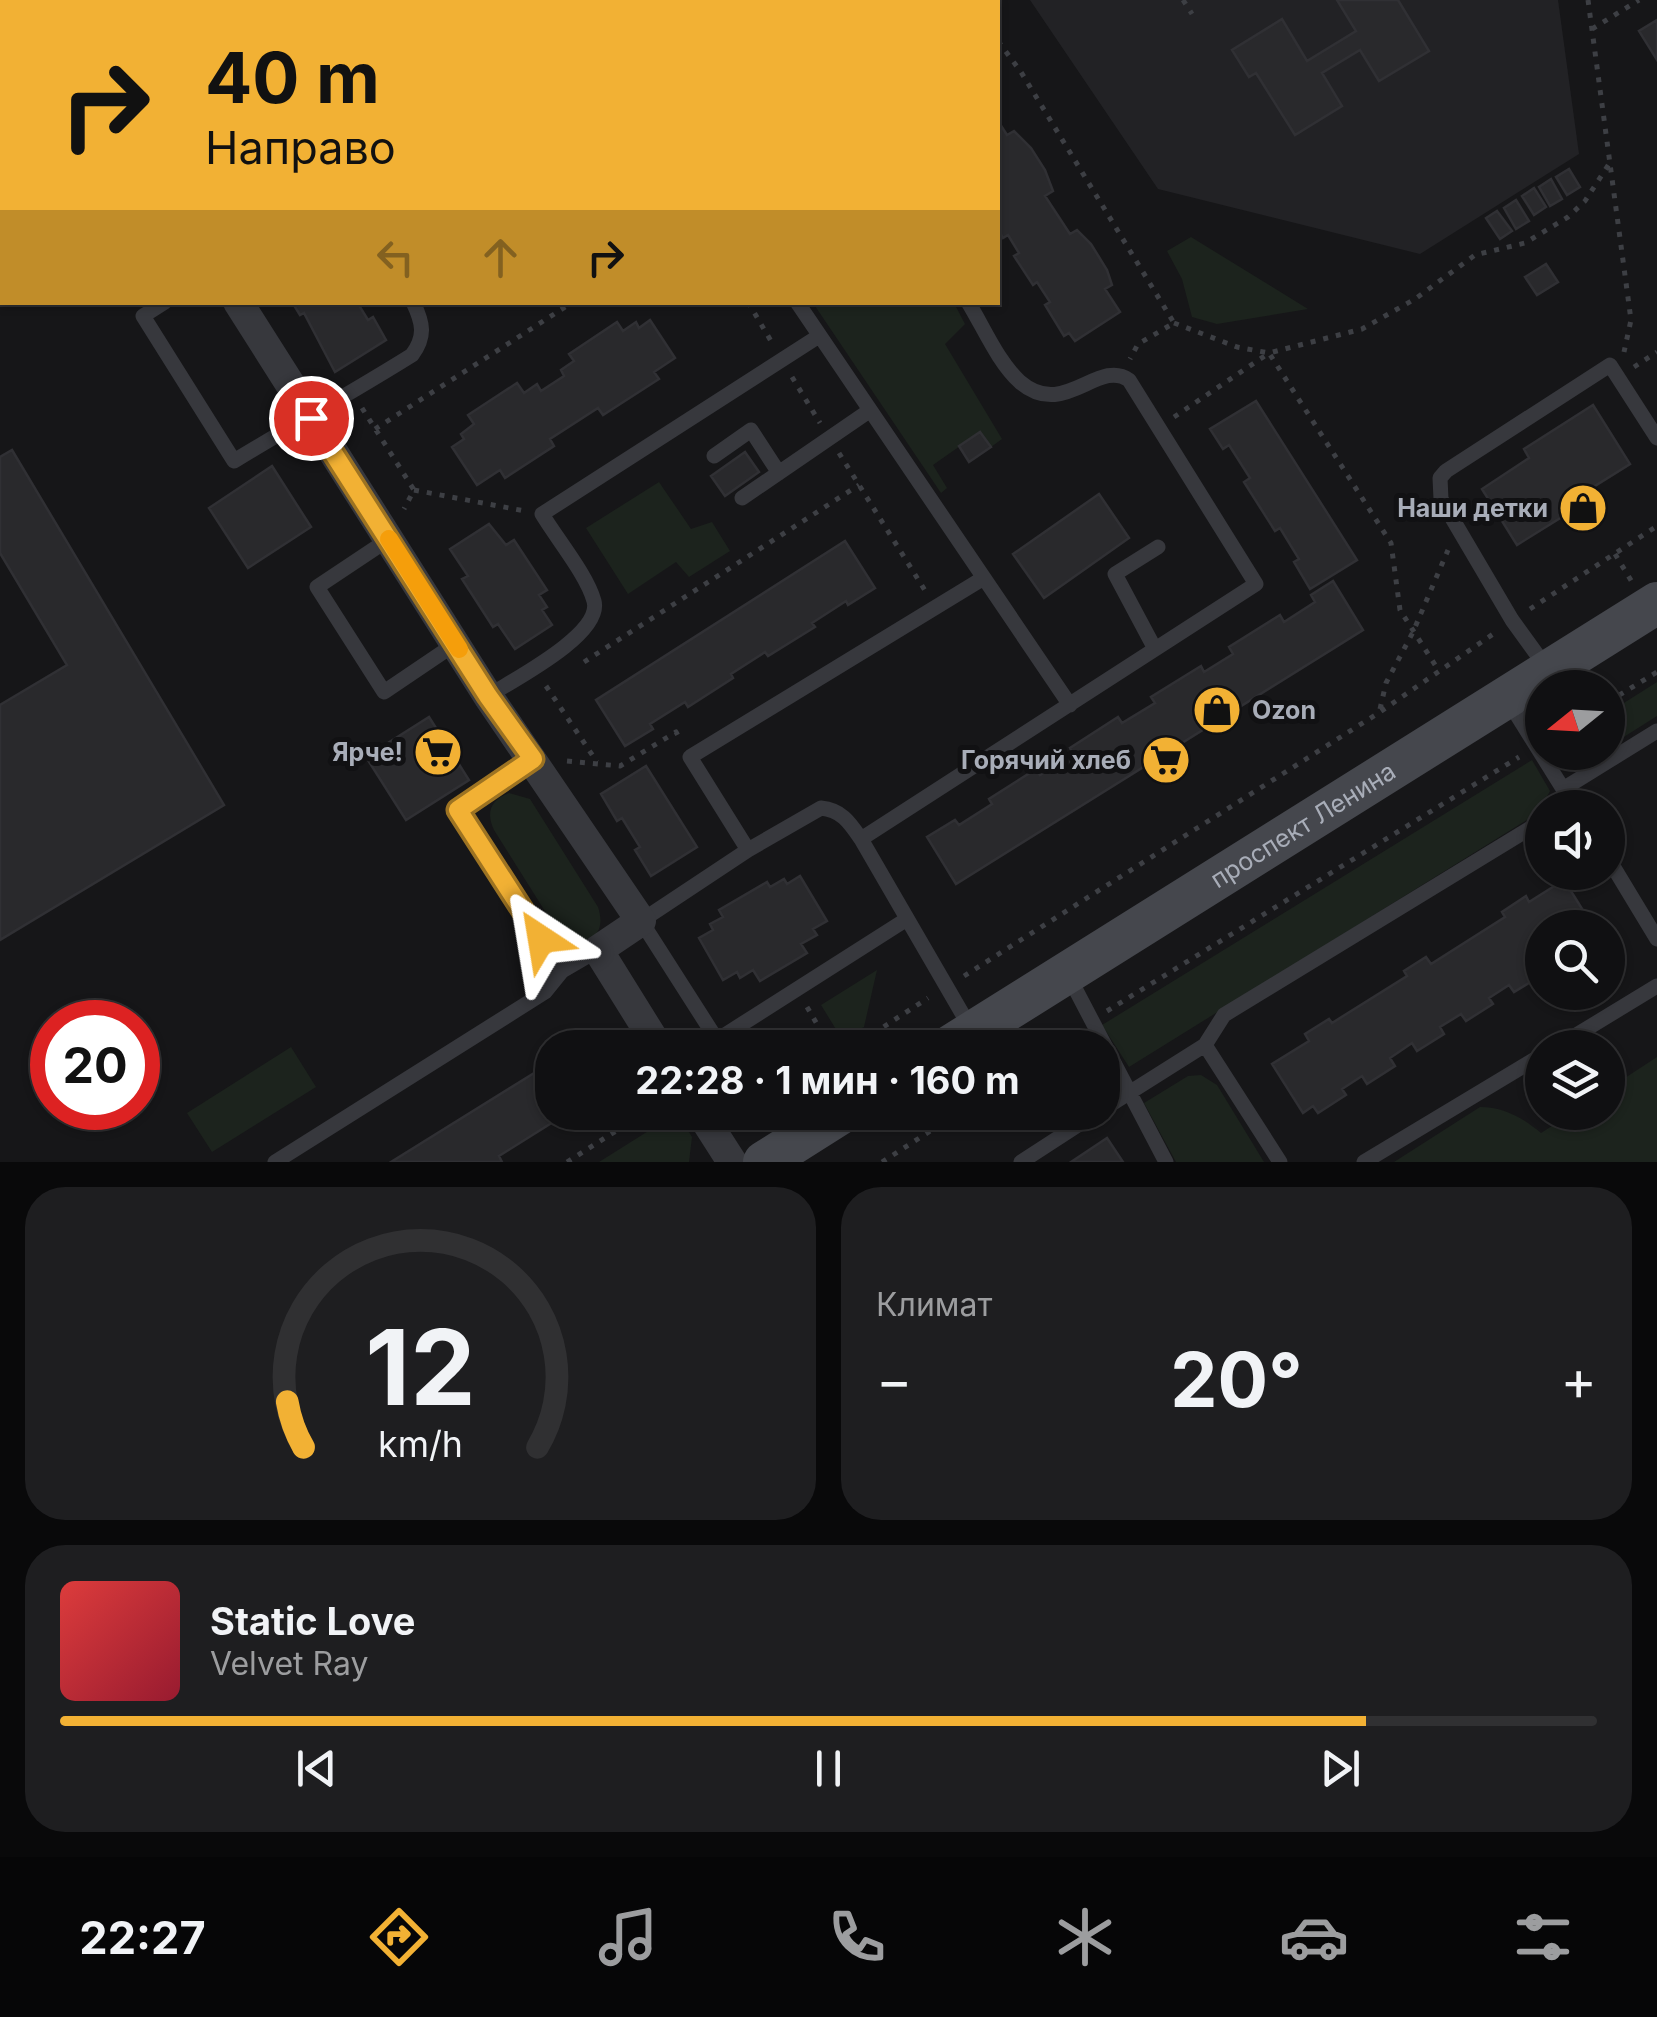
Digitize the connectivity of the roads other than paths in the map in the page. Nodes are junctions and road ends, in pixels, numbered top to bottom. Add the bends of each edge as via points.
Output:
1 (160, 305) edge
2 (240, 305) edge
3 (414, 305) edge
4 (799, 305) edge
5 (970, 305) edge
6 (820, 336) junction
7 (869, 411) junction
8 (311, 418) junction
9 (1657, 438) edge
10 (714, 456) dead end
11 (780, 473) junction
12 (742, 498) dead end
13 (389, 539) junction
14 (1158, 547) dead end
15 (982, 579) junction
16 (1657, 603) edge
17 (455, 644) junction
18 (1154, 650) junction
19 (1548, 670) edge
20 (1551, 670) edge
21 (1525, 687) edge
22 (1507, 699) junction
23 (1070, 704) junction
24 (495, 705) junction
25 (1657, 731) edge
26 (533, 759) junction
27 (1562, 790) edge
28 (1584, 790) edge
29 (1525, 831) edge
30 (862, 838) junction
31 (748, 850) junction
32 (1625, 885) edge
33 (1657, 902) edge
34 (1642, 912) junction
35 (908, 919) junction
36 (641, 921) junction
37 (1657, 939) edge
38 (598, 950) junction
39 (562, 972) junction
40 (1067, 972) junction
41 (1657, 986) edge
42 (648, 1030) edge
43 (958, 1030) edge
44 (976, 1030) edge
45 (1585, 1030) edge
46 (1205, 1044) junction
47 (1525, 1065) edge
48 (1128, 1094) junction
49 (1120, 1099) edge
50 (712, 1130) edge
51 (815, 1130) edge
52 (1071, 1130) edge
53 (275, 1162) edge
54 (732, 1162) edge
55 (764, 1162) edge
56 (1021, 1162) edge
57 (1166, 1162) edge
58 (1280, 1162) edge
59 (1364, 1162) edge

1 - 8 lane via 143,316 234,461
2 - 8 street
3 - 8 lane via 422,322 412,356
4 - 6 lane
5 - 18 lane via 1016,379 1038,393 1065,394 1122,375 1129,380 1256,584
6 - 7 lane
6 - 24 lane via 542,514 594,602 594,614 579,637
7 - 11 lane
7 - 15 lane
8 - 13 street
9 - 19 lane via 1610,365 1446,471 1438,486 1512,620
10 - 11 lane via 750,430
11 - 12 lane
13 - 17 street
13 - 17 lane via 318,587 336,617 384,692
14 - 18 lane via 1115,574
15 - 23 lane
15 - 31 lane via 690,757
16 - 20 main road, проспект Ленина
17 - 24 street
18 - 23 lane
21 - 22 main road, проспект Ленина
22 - 27 lane
22 - 40 main road, проспект Ленина
23 - 30 lane
24 - 26 street
25 - 28 lane
26 - 36 street
26 - 39 lane via 458,810
29 - 46 lane via 1224,1015
30 - 31 lane via 848,820 821,808
30 - 35 lane
31 - 36 lane
32 - 34 lane
33 - 34 lane
34 - 37 lane
35 - 36 lane via 717,1040
35 - 43 lane via 947,986
36 - 38 street
38 - 39 lane
38 - 42 street
39 - 53 lane via 545,992
40 - 44 main road, проспект Ленина
40 - 48 lane
41 - 45 lane
46 - 48 lane
46 - 58 lane
47 - 59 lane
48 - 49 lane
48 - 57 lane
50 - 54 street
51 - 55 main road
52 - 56 lane

